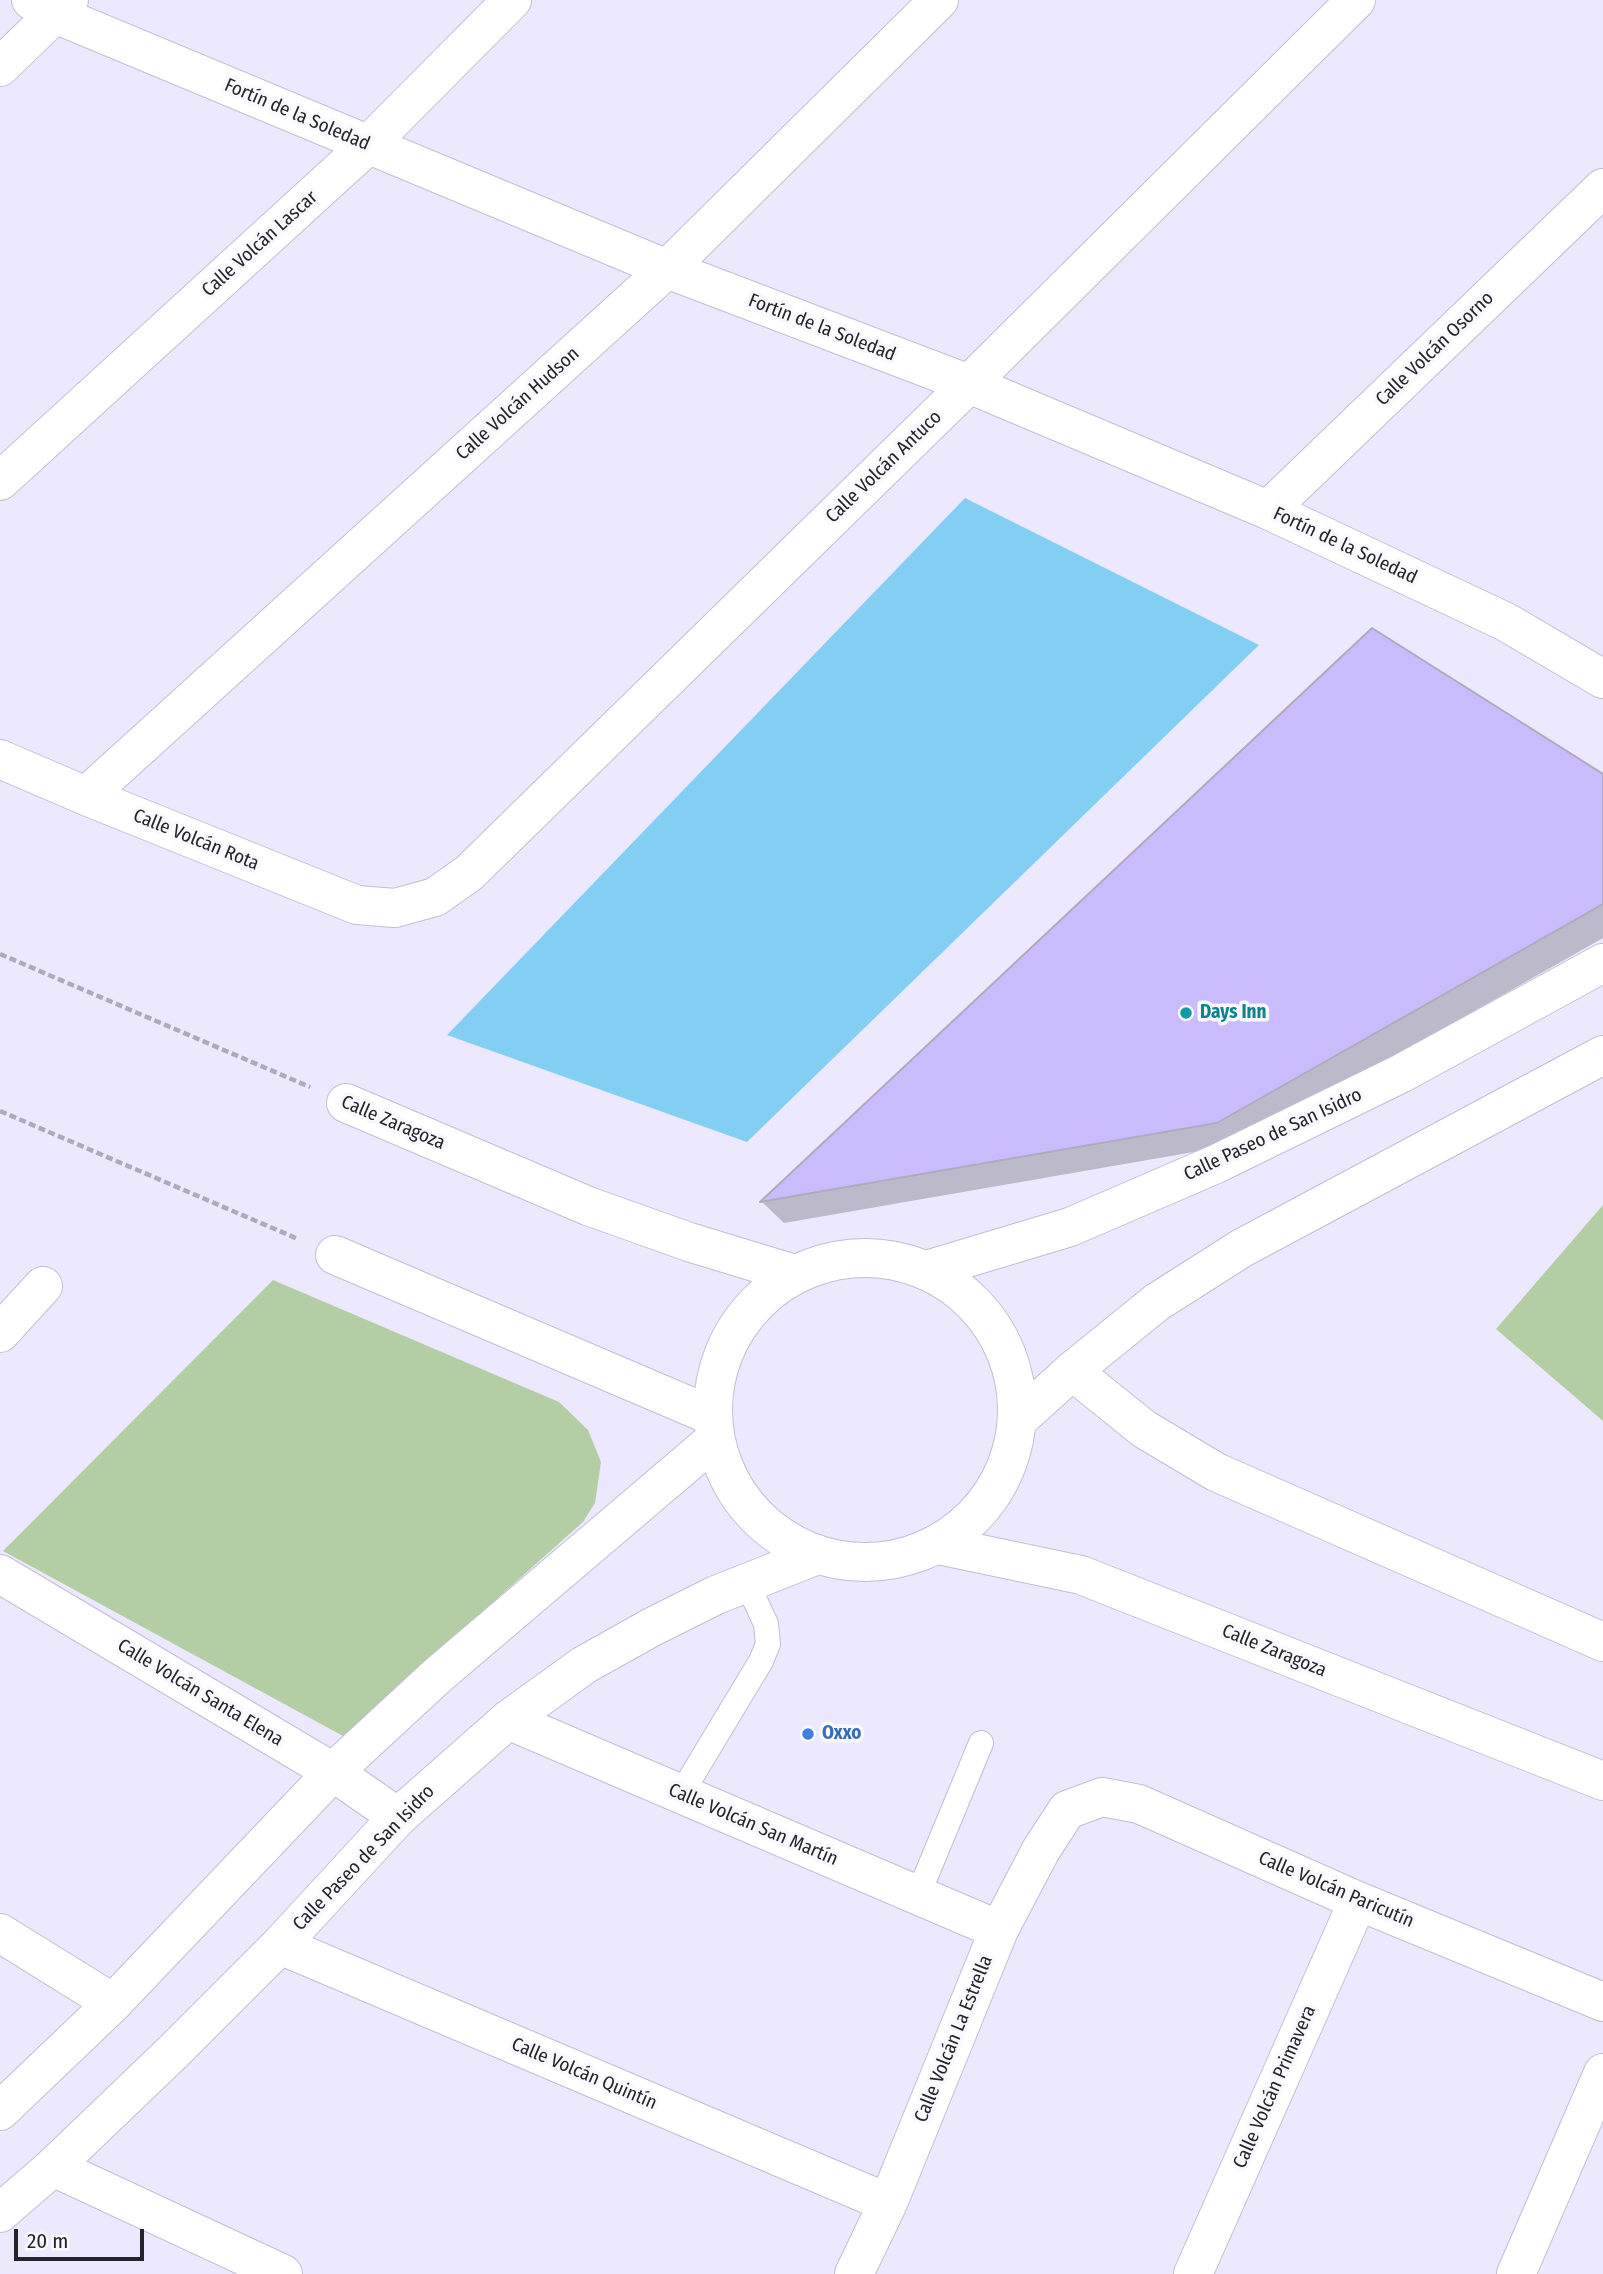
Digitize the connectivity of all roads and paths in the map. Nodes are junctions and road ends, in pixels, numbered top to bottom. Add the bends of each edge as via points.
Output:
1 (512, 0) edge
2 (939, 0) edge
3 (1356, 0) edge
4 (51, 5) edge
5 (0, 67) edge
6 (368, 145) junction
7 (1603, 188) edge
8 (667, 269) junction
9 (969, 384) junction
10 (0, 481) edge
11 (1268, 510) junction
12 (1603, 680) edge
13 (0, 759) edge
14 (86, 796) junction
15 (395, 908) joint
16 (0, 954) edge
17 (1603, 963) edge
18 (1603, 1055) edge
19 (346, 1103) joint
20 (0, 1111) edge
21 (335, 1255) joint
22 (927, 1270) junction
23 (793, 1274) junction
24 (43, 1286) dead end
25 (0, 1333) edge
26 (1072, 1371) junction
27 (1019, 1419) junction
28 (711, 1428) junction
29 (938, 1545) junction
30 (815, 1556) junction
31 (0, 1574) edge
32 (747, 1583) junction
33 (1603, 1642) edge
34 (508, 1720) junction
35 (981, 1743) dead end
36 (334, 1772) junction
37 (1603, 1781) edge
38 (681, 1794) junction
39 (1067, 1810) joint
40 (398, 1817) junction
41 (918, 1895) junction
42 (1358, 1901) junction
43 (999, 1930) junction
44 (0, 1933) edge
45 (280, 1945) junction
46 (1603, 2002) edge
47 (113, 2003) junction
48 (1603, 2073) edge
49 (0, 2111) edge
50 (53, 2167) junction
51 (888, 2203) junction
52 (0, 2213) edge
53 (283, 2274) edge
54 (854, 2274) edge
55 (1193, 2274) edge
56 (1516, 2274) edge

1 - 6 street, Calle Volcán Lascar
2 - 8 street, Calle Volcán Hudson
3 - 9 street, Calle Volcán Antuco
4 - 5 street
4 - 6 street, Fortín de la Soledad
6 - 8 street, Fortín de la Soledad
6 - 10 street, Calle Volcán Lascar
7 - 11 street, Calle Volcán Osorno
8 - 9 street, Fortín de la Soledad
8 - 14 street, Calle Volcán Hudson
9 - 11 street, Fortín de la Soledad
9 - 15 street, Calle Volcán Antuco via 469,873 435,897
11 - 12 street, Fortín de la Soledad via 1506,622
13 - 14 street, Calle Volcán Rota
14 - 15 street, Calle Volcán Rota via 357,905
16 - 19 path, Calle Zaragoza
17 - 22 street, Calle Paseo de San Isidro via 1402,1073 1216,1164 1070,1227
18 - 26 street via 1242,1248 1157,1301
19 - 23 street, Calle Zaragoza via 588,1206
20 - 21 path
21 - 28 street
22 - 23 street via 860,1256
22 - 27 street via 966,1294 997,1330 1014,1373
23 - 28 street via 749,1309 719,1358
24 - 25 street
26 - 27 street
26 - 33 street via 1144,1429 1216,1472
27 - 29 street via 1007,1469 979,1513
28 - 30 street via 732,1491 768,1531
28 - 36 street
29 - 30 street via 877,1564
29 - 37 street, Calle Zaragoza via 1081,1575
30 - 32 street, Calle Paseo de San Isidro
31 - 36 street, Calle Volcán Santa Elena
32 - 34 street, Calle Paseo de San Isidro via 663,1621 584,1665
32 - 38 lane via 766,1624 768,1644
34 - 38 street, Calle Volcán San Martín
34 - 40 street, Calle Paseo de San Isidro
35 - 41 lane
36 - 40 street, Calle Volcán Santa Elena
36 - 47 street
38 - 41 street, Calle Volcán San Martín
39 - 42 street, Calle Volcán Paricutín via 1102,1797 1139,1804
39 - 43 street, Calle Volcán La Estrella
40 - 45 street, Calle Paseo de San Isidro
41 - 43 street, Calle Volcán San Martín
42 - 46 street, Calle Volcán Paricutín
42 - 55 street, Calle Volcán Primavera
43 - 51 street, Calle Volcán La Estrella
44 - 47 street
45 - 50 street, Calle Paseo de San Isidro
45 - 51 street, Calle Volcán Quintín
47 - 49 street
48 - 56 street
50 - 52 street, Calle Paseo de San Isidro
50 - 53 street
51 - 54 street, Calle Volcán La Estrella

